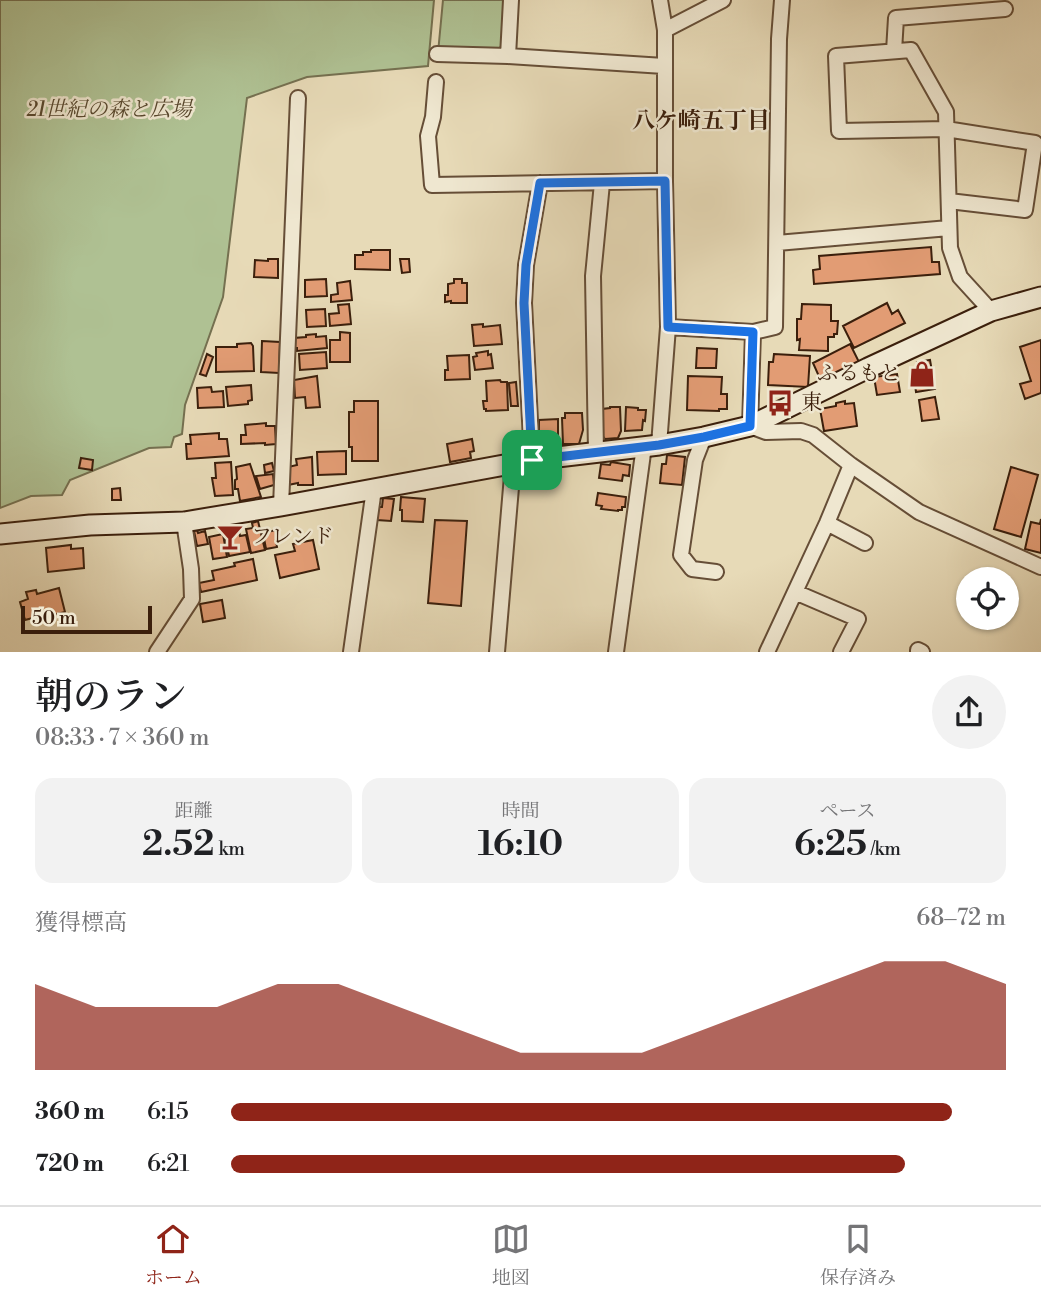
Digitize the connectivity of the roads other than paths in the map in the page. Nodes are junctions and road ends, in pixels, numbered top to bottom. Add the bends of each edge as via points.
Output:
1 (511, 0) edge
2 (660, 0) edge
3 (723, 0) edge
4 (782, 0) edge
5 (1005, 9) dead end
6 (665, 30) junction
7 (894, 51) junction
8 (437, 54) dead end
9 (508, 55) junction
10 (664, 66) junction
11 (436, 82) dead end
12 (298, 98) dead end
13 (946, 129) junction
14 (665, 181) junction
15 (540, 183) junction
16 (602, 183) junction
17 (948, 201) junction
18 (949, 228) junction
19 (776, 243) junction
20 (1041, 298) edge
21 (991, 311) junction
22 (668, 327) junction
23 (753, 332) junction
24 (750, 426) junction
25 (704, 437) junction
26 (652, 446) junction
27 (596, 452) junction
28 (522, 462) junction
29 (851, 465) junction
30 (374, 489) junction
31 (281, 506) junction
32 (184, 522) junction
33 (827, 523) junction
34 (0, 534) edge
35 (866, 543) dead end
36 (1041, 567) edge
37 (716, 572) dead end
38 (795, 592) junction
39 (158, 652) edge
40 (351, 652) edge
41 (497, 652) edge
42 (616, 652) edge
43 (767, 652) edge
44 (841, 652) edge

1 - 9 street
2 - 6 street
3 - 6 street
4 - 19 street
5 - 7 street via 896,18
6 - 10 street
7 - 13 street via 911,50 946,112
7 - 13 street via 836,56 839,131
8 - 9 street
9 - 10 street
10 - 14 street
11 - 15 street via 428,136 432,186
12 - 31 street
13 - 17 street
13 - 17 street via 1035,144 1026,210
14 - 16 street
14 - 22 street
15 - 16 street
15 - 28 street via 526,265
16 - 27 street via 593,276
17 - 18 street
18 - 19 street
18 - 21 street via 960,277
19 - 23 street via 775,327
20 - 21 street
21 - 24 street
22 - 23 street
22 - 26 street
23 - 24 street
24 - 25 street
24 - 29 street via 765,432 813,435
25 - 26 street
25 - 37 street via 695,460 681,555 692,569
26 - 27 street
26 - 42 street
27 - 28 street
28 - 30 street
28 - 41 street
29 - 33 street
29 - 36 street via 919,512
30 - 31 street
30 - 40 street
31 - 32 street
32 - 34 street
32 - 39 street via 192,599
33 - 35 street
33 - 38 street
38 - 43 street
38 - 44 street via 858,619

